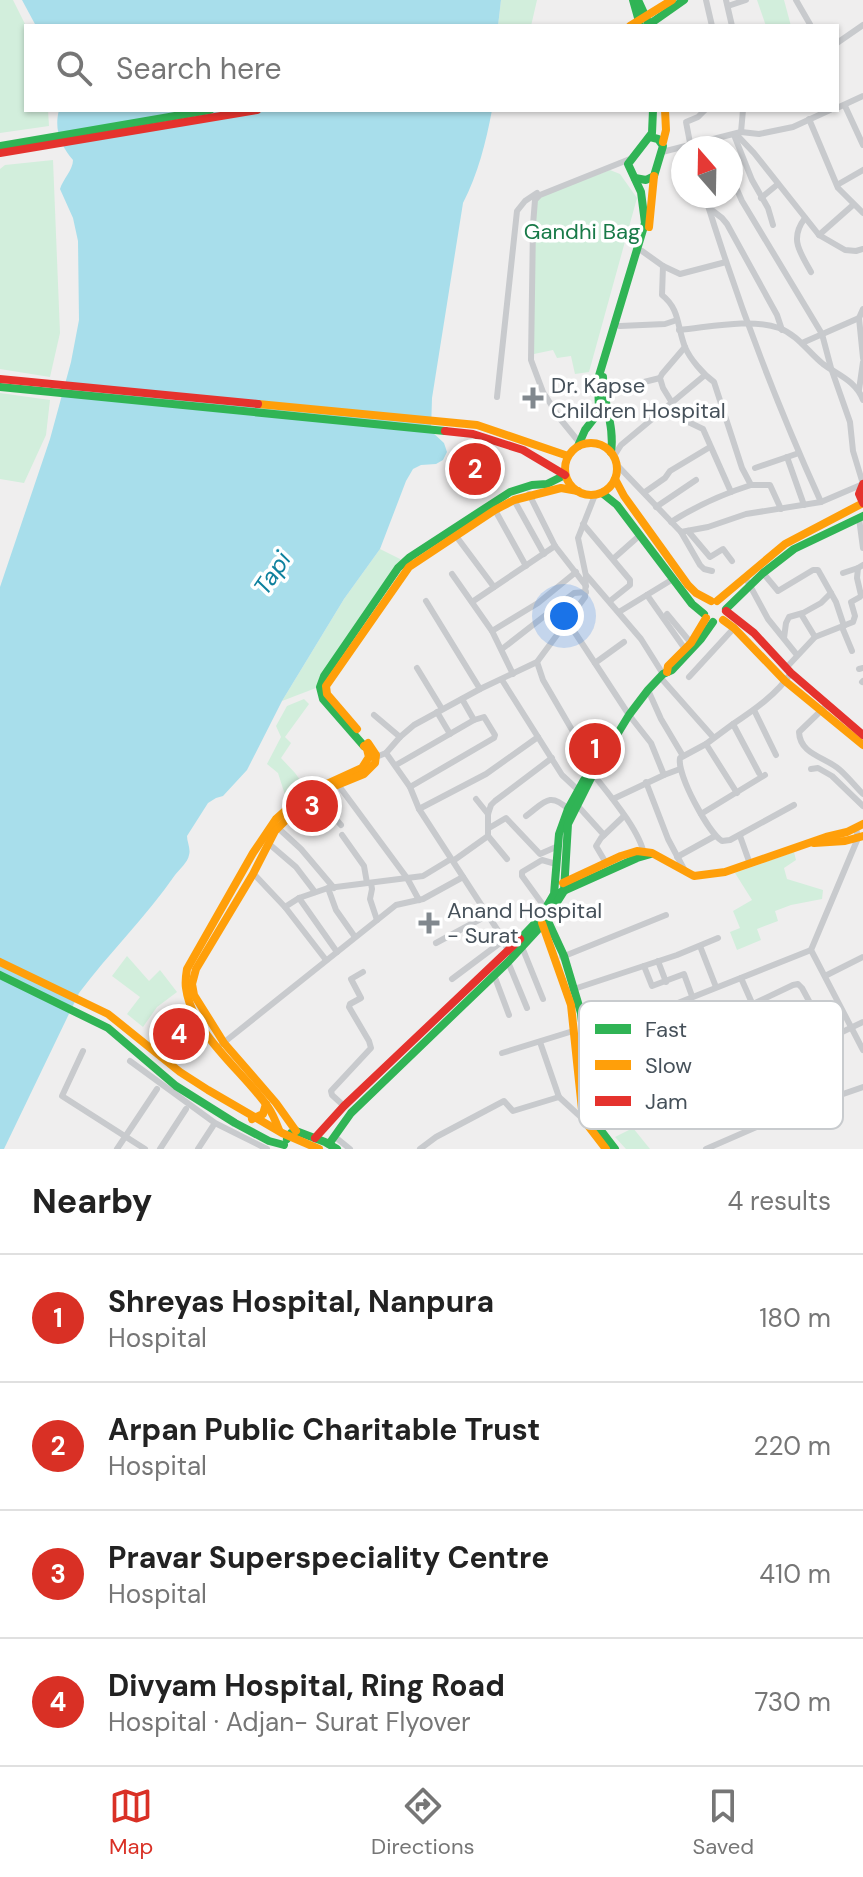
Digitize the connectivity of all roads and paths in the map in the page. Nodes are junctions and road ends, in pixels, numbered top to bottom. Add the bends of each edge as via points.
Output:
1 (635, 0) edge
2 (672, 0) edge
3 (684, 0) edge
4 (706, 0) edge
5 (746, 0) edge
6 (796, 0) edge
7 (727, 3) edge
8 (643, 22) edge
9 (712, 24) edge
10 (732, 24) edge
11 (810, 24) edge
12 (860, 27) edge
13 (863, 36) edge
14 (839, 42) edge
15 (863, 96) edge
16 (841, 107) edge
17 (200, 112) edge
18 (244, 112) edge
19 (653, 112) edge
20 (665, 112) edge
21 (703, 112) edge
22 (742, 112) edge
23 (825, 112) edge
24 (809, 119) junction
25 (737, 134) junction
26 (688, 136) edge
27 (728, 136) edge
28 (650, 137) junction
29 (41, 143) junction
30 (863, 145) edge
31 (0, 146) edge
32 (662, 147) junction
33 (671, 147) edge
34 (0, 153) edge
35 (632, 156) junction
36 (863, 170) edge
37 (654, 176) junction
38 (635, 178) junction
39 (778, 184) junction
40 (837, 185) junction
41 (761, 198) junction
42 (743, 203) edge
43 (853, 205) junction
44 (709, 208) joint
45 (863, 213) edge
46 (805, 218) junction
47 (773, 225) dead end
48 (819, 235) junction
49 (863, 249) edge
50 (642, 251) junction
51 (726, 262) junction
52 (663, 266) junction
53 (811, 272) dead end
54 (863, 309) edge
55 (677, 320) junction
56 (860, 321) edge
57 (749, 324) junction
58 (620, 326) junction
59 (679, 330) junction
60 (782, 330) junction
61 (822, 334) junction
62 (802, 343) junction
63 (685, 347) junction
64 (863, 360) edge
65 (831, 368) junction
66 (705, 375) junction
67 (660, 378) junction
68 (0, 379) edge
69 (603, 385) junction
70 (0, 387) edge
71 (859, 390) junction
72 (497, 397) dead end
73 (863, 400) edge
74 (671, 403) junction
75 (475, 429) junction
76 (578, 444) junction
77 (710, 447) junction
78 (799, 453) junction
79 (568, 456) junction
80 (787, 457) junction
81 (614, 458) junction
82 (755, 468) dead end
83 (565, 475) junction
84 (615, 479) junction
85 (696, 480) dead end
86 (863, 484) edge
87 (751, 485) junction
88 (578, 491) junction
89 (645, 492) junction
90 (731, 492) junction
91 (529, 494) junction
92 (598, 494) junction
93 (514, 500) junction
94 (821, 502) junction
95 (863, 503) edge
96 (804, 505) junction
97 (656, 507) junction
98 (781, 509) junction
99 (495, 510) junction
100 (861, 517) edge
101 (671, 522) junction
102 (582, 523) junction
103 (684, 531) junction
104 (456, 536) junction
105 (639, 536) junction
106 (555, 546) junction
107 (863, 548) edge
108 (544, 554) junction
109 (613, 559) junction
110 (732, 561) dead end
111 (526, 566) junction
112 (860, 566) edge
113 (712, 571) dead end
114 (576, 572) junction
115 (763, 573) junction
116 (843, 573) dead end
117 (452, 574) dead end
118 (586, 576) junction
119 (673, 579) junction
120 (748, 582) junction
121 (494, 587) junction
122 (586, 589) junction
123 (831, 593) junction
124 (647, 595) junction
125 (426, 601) dead end
126 (610, 601) junction
127 (714, 601) junction
128 (472, 602) junction
129 (619, 612) junction
130 (667, 614) dead end
131 (801, 614) junction
132 (716, 616) junction
133 (568, 622) junction
134 (843, 626) junction
135 (734, 628) junction
136 (492, 631) junction
137 (815, 637) junction
138 (784, 638) junction
139 (624, 642) dead end
140 (688, 646) junction
141 (502, 649) junction
142 (852, 651) dead end
143 (797, 655) junction
144 (537, 662) junction
145 (595, 663) junction
146 (417, 668) dead end
147 (513, 674) junction
148 (663, 674) junction
149 (787, 674) junction
150 (689, 677) dead end
151 (502, 680) junction
152 (480, 689) junction
153 (648, 690) junction
154 (462, 699) junction
155 (825, 707) junction
156 (754, 710) junction
157 (439, 711) junction
158 (374, 715) dead end
159 (629, 715) junction
160 (474, 720) junction
161 (733, 724) junction
162 (450, 734) junction
163 (863, 735) edge
164 (400, 737) junction
165 (538, 737) junction
166 (713, 737) junction
167 (706, 744) junction
168 (863, 745) edge
169 (776, 755) dead end
170 (377, 756) junction
171 (683, 756) junction
172 (552, 758) junction
173 (396, 765) junction
174 (595, 767) junction
175 (680, 769) junction
176 (811, 769) dead end
177 (664, 775) junction
178 (646, 782) junction
179 (339, 786) junction
180 (410, 787) junction
181 (578, 790) junction
182 (737, 793) junction
183 (863, 794) edge
184 (314, 795) junction
185 (476, 799) dead end
186 (613, 799) junction
187 (573, 805) junction
188 (794, 805) dead end
189 (863, 806) edge
190 (419, 809) junction
191 (488, 814) junction
192 (701, 814) junction
193 (526, 816) dead end
194 (624, 816) junction
195 (341, 825) dead end
196 (275, 826) junction
197 (860, 826) edge
198 (488, 832) junction
199 (342, 835) dead end
200 (604, 835) junction
201 (715, 836) junction
202 (740, 836) junction
203 (860, 837) edge
204 (268, 843) junction
205 (813, 843) junction
206 (556, 847) junction
207 (647, 854) junction
208 (542, 857) junction
209 (677, 857) junction
210 (507, 859) dead end
211 (452, 860) junction
212 (606, 863) junction
213 (556, 864) junction
214 (750, 864) junction
215 (685, 871) junction
216 (253, 873) junction
217 (463, 877) junction
218 (407, 878) junction
219 (369, 883) junction
220 (565, 887) junction
221 (331, 888) junction
222 (554, 890) junction
223 (315, 892) junction
224 (299, 898) junction
225 (419, 900) junction
226 (285, 907) junction
227 (488, 915) junction
228 (666, 915) dead end
229 (544, 917) junction
230 (377, 920) junction
231 (534, 934) junction
232 (355, 937) junction
233 (718, 938) dead end
234 (504, 940) junction
235 (548, 940) junction
236 (436, 943) dead end
237 (700, 946) junction
238 (522, 947) junction
239 (811, 950) junction
240 (337, 952) junction
241 (509, 957) junction
242 (863, 957) edge
243 (560, 958) junction
244 (326, 960) junction
245 (658, 961) junction
246 (0, 965) edge
247 (644, 966) junction
248 (363, 972) dead end
249 (0, 975) edge
250 (494, 975) junction
251 (825, 976) junction
252 (741, 978) junction
253 (452, 979) dead end
254 (0, 982) edge
255 (666, 982) junction
256 (716, 987) junction
257 (570, 990) junction
258 (692, 996) junction
259 (543, 999) dead end
260 (680, 1001) edge
261 (751, 1001) edge
262 (759, 1001) edge
263 (809, 1001) edge
264 (838, 1001) edge
265 (527, 1008) dead end
266 (579, 1009) edge
267 (843, 1011) edge
268 (509, 1015) dead end
269 (863, 1022) edge
270 (106, 1023) junction
271 (852, 1028) junction
272 (573, 1031) junction
273 (843, 1032) edge
274 (540, 1042) junction
275 (579, 1043) edge
276 (221, 1045) junction
277 (863, 1050) edge
278 (83, 1051) dead end
279 (502, 1053) dead end
280 (130, 1061) dead end
281 (863, 1087) edge
282 (157, 1089) dead end
283 (843, 1094) edge
284 (559, 1097) junction
285 (266, 1104) junction
286 (344, 1106) junction
287 (186, 1109) dead end
288 (579, 1115) edge
289 (244, 1119) junction
290 (276, 1124) junction
291 (213, 1126) dead end
292 (591, 1129) edge
293 (599, 1129) edge
294 (752, 1129) edge
295 (294, 1132) junction
296 (124, 1137) junction
297 (315, 1138) junction
298 (333, 1143) edge
299 (283, 1146) edge
300 (117, 1149) edge
301 (145, 1149) edge
302 (160, 1149) edge
303 (198, 1149) edge
304 (267, 1149) edge
305 (319, 1149) edge
306 (350, 1149) edge
307 (420, 1149) edge
308 (606, 1149) edge
309 (615, 1149) edge
310 (706, 1149) edge

1 - 8 main road
2 - 8 main road
3 - 8 main road
4 - 9 street
5 - 7 street
6 - 11 street
7 - 10 street
12 - 13 street
12 - 14 street
15 - 16 street
16 - 30 street
17 - 29 main road
18 - 29 main road
19 - 28 main road
20 - 32 main road
21 - 26 street via 686,122
22 - 25 street
23 - 24 street
24 - 25 street via 793,127
24 - 40 street
25 - 27 street
25 - 39 street
25 - 41 street
28 - 32 main road via 658,138
28 - 35 main road
29 - 31 main road
29 - 34 main road
32 - 33 street
32 - 37 main road
35 - 38 main road via 628,167
35 - 72 street via 537,193 517,211
35 - 76 street via 535,200 531,360 543,392
36 - 40 street
37 - 38 main road
37 - 50 main road
38 - 76 main road via 645,223 598,379 599,412
39 - 41 street
39 - 46 street
40 - 43 street
41 - 47 street
42 - 61 street
43 - 45 street
43 - 48 street
44 - 51 street
44 - 60 street via 727,224
46 - 48 street
46 - 53 street via 796,240
48 - 49 street via 845,250
50 - 52 street
50 - 58 main road
51 - 52 street via 680,274
51 - 57 street
52 - 55 street via 662,295 674,305
54 - 56 street
55 - 58 street
55 - 59 street
56 - 61 street
56 - 64 street
57 - 59 street
57 - 60 street
57 - 78 street
58 - 69 main road
59 - 63 street
60 - 62 street
61 - 62 street
61 - 65 street
62 - 65 street
63 - 66 street
63 - 67 street
64 - 71 street
65 - 71 street
65 - 86 street
66 - 74 street
66 - 87 street via 714,382
67 - 69 street
67 - 74 street
68 - 75 main road
69 - 81 main road
70 - 75 main road
71 - 73 street
74 - 77 street via 685,422 703,429
74 - 81 street via 621,445
75 - 79 main road
75 - 83 main road
76 - 79 main road
76 - 81 main road via 606,447
77 - 89 street
77 - 90 street
78 - 80 street
78 - 94 street
79 - 83 main road
80 - 82 street
80 - 96 street
81 - 84 main road
81 - 89 street
83 - 88 main road
83 - 170 main road via 510,492 410,557 348,640 324,676 320,692
84 - 92 main road
84 - 127 main road via 688,585
85 - 97 street
86 - 94 street
86 - 95 main road
87 - 90 street
87 - 98 street via 770,485
88 - 91 main road via 561,488
88 - 92 main road
89 - 97 street
90 - 101 street
91 - 93 main road
91 - 106 street
92 - 102 street
92 - 105 main road via 617,505
93 - 99 main road
93 - 108 street
94 - 96 street
95 - 120 main road via 791,541
96 - 98 street
97 - 101 street
98 - 103 street
99 - 104 main road
99 - 111 street
100 - 107 street
100 - 115 main road via 801,545
101 - 103 street
102 - 109 street
102 - 118 street via 578,538
103 - 110 street via 710,557 723,549
103 - 113 street via 700,565
104 - 121 street
104 - 170 main road via 406,570 325,688
105 - 109 street
105 - 119 main road
106 - 108 street
106 - 114 street
108 - 111 street
109 - 126 street via 630,585
111 - 121 street
112 - 116 street
112 - 134 street via 861,595 851,602 854,619
114 - 122 street
114 - 136 street
115 - 120 main road
115 - 123 street via 778,591 815,569
117 - 128 street
118 - 122 street
118 - 126 street
119 - 124 street
119 - 132 main road via 694,607
120 - 127 main road
120 - 132 main road
120 - 138 street
121 - 128 street
122 - 133 street
122 - 141 street
123 - 131 street
123 - 134 street
124 - 129 street
124 - 140 street
125 - 152 street
126 - 129 street
127 - 132 main road via 723,603
127 - 132 main road via 705,608
128 - 136 street
129 - 148 street
130 - 140 street
131 - 137 street
131 - 138 street via 787,620
132 - 135 main road
132 - 140 main road
132 - 148 main road
132 - 149 main road via 754,633
133 - 144 street
133 - 145 street
134 - 137 street
134 - 142 street
135 - 149 main road
135 - 150 street
136 - 141 street
137 - 143 street
138 - 143 street
139 - 145 street
140 - 148 main road
141 - 147 street
143 - 149 street
144 - 147 street
144 - 174 street
145 - 159 street
146 - 157 street
147 - 151 street
148 - 153 main road
148 - 166 street
149 - 155 main road
149 - 156 street
151 - 152 street
151 - 165 street
152 - 154 street
153 - 159 main road
153 - 171 street
154 - 157 street
154 - 160 street
155 - 163 main road
155 - 168 main road
155 - 183 street via 799,737
156 - 161 street
156 - 169 street
157 - 162 street
157 - 164 street
158 - 164 street
159 - 174 main road
159 - 177 street via 651,743
160 - 162 street
160 - 180 street via 484,717 496,737
161 - 166 street
161 - 182 street via 762,774
162 - 173 street
164 - 170 street
165 - 172 street
165 - 190 street via 486,774
166 - 167 street
167 - 171 street
167 - 182 street
170 - 173 street
170 - 179 main road via 364,774
170 - 196 main road via 298,799
171 - 175 street
172 - 181 street
172 - 191 street via 495,801
173 - 180 street
174 - 181 main road
174 - 186 street
174 - 187 main road
175 - 177 street
175 - 192 street
176 - 189 street via 832,776
177 - 178 street
178 - 186 street
178 - 209 street
179 - 184 main road
179 - 218 street
180 - 190 street
181 - 187 main road
182 - 192 street
184 - 195 street
184 - 196 main road
185 - 191 street
186 - 194 street
187 - 193 street via 551,799
187 - 200 street
187 - 206 main road
187 - 220 main road
188 - 202 street
190 - 211 street
191 - 198 street
192 - 201 street
194 - 200 street
194 - 207 street
196 - 204 main road
196 - 221 street
196 - 276 main road via 253,853 184,977 185,996
197 - 203 street
197 - 205 main road
198 - 208 street via 506,818
198 - 210 street
198 - 211 street
199 - 219 street
200 - 212 street via 596,846
201 - 202 street via 725,841
201 - 209 street
202 - 214 street
203 - 205 main road
203 - 239 street
204 - 216 main road
204 - 223 street
205 - 214 main road
206 - 208 street
206 - 213 main road
207 - 212 main road via 628,853
207 - 215 main road
207 - 220 main road
208 - 213 street
208 - 229 street via 522,876
209 - 215 street
211 - 217 street
211 - 218 street via 423,876
212 - 220 main road
213 - 222 main road
214 - 215 main road via 694,876
216 - 226 street
216 - 276 main road via 192,979 194,995
217 - 225 street
217 - 227 street
218 - 219 street
218 - 225 street
219 - 221 street
219 - 230 street
220 - 222 main road
220 - 229 main road
221 - 223 street
221 - 232 street via 336,910
222 - 229 main road
223 - 224 street
224 - 226 street
224 - 240 street
225 - 230 street via 396,905
226 - 244 street
227 - 234 street
227 - 236 street
228 - 243 street
229 - 231 main road
229 - 235 main road
229 - 241 main road
229 - 243 main road
230 - 232 street
231 - 235 main road
231 - 238 main road
232 - 240 street
233 - 237 street
234 - 241 street
234 - 253 street
235 - 243 main road
237 - 245 street
237 - 256 street
238 - 241 main road
238 - 259 street
239 - 251 street
239 - 252 street
240 - 244 street
241 - 250 main road
241 - 265 street
241 - 286 main road
242 - 251 street
243 - 257 main road
244 - 276 street
245 - 247 street
245 - 255 street
246 - 270 main road
246 - 305 main road via 108,1014 208,1090
247 - 255 street via 652,986
247 - 257 street
248 - 286 street via 351,979 361,998 349,1007 371,1048 331,1091
249 - 270 main road
250 - 268 street
250 - 298 main road via 351,1113
251 - 264 street
252 - 256 street
252 - 261 street
254 - 299 main road via 106,1033 207,1111 243,1132
255 - 258 street via 684,974
256 - 258 street
257 - 266 main road
257 - 272 main road
258 - 260 street
262 - 263 street via 798,984
267 - 271 street
269 - 271 street
270 - 289 main road
270 - 299 main road via 176,1086
271 - 273 street
271 - 277 street
272 - 274 street
272 - 275 main road
274 - 279 street
274 - 284 street
276 - 285 main road
276 - 295 main road via 276,1103
278 - 296 street via 62,1096
280 - 304 street via 215,1123
281 - 283 street
282 - 296 street
284 - 288 street
284 - 307 street via 513,1111 504,1101
285 - 289 main road via 263,1114
285 - 290 main road
286 - 297 main road
287 - 302 street
289 - 290 main road
290 - 295 main road
290 - 299 main road
291 - 303 street
292 - 308 main road
293 - 309 main road
294 - 310 street
295 - 297 main road
295 - 299 main road
296 - 300 street
296 - 301 street
297 - 298 main road
298 - 306 street

